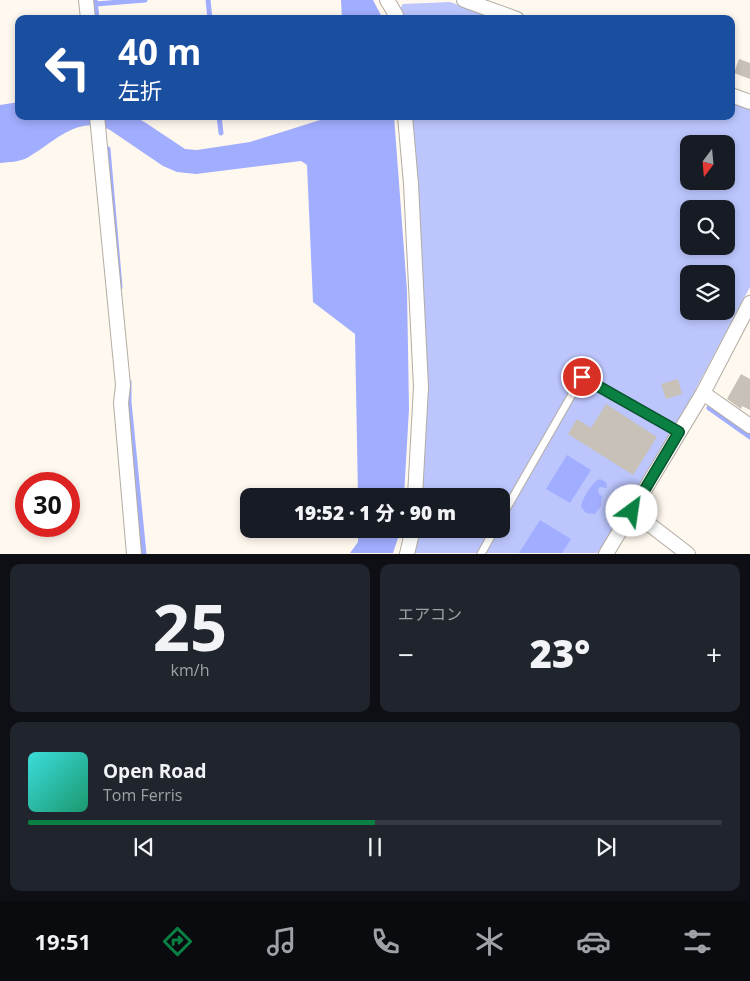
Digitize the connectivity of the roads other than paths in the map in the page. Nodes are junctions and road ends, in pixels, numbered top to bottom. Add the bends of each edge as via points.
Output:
1 (86, 0) edge
2 (387, 0) edge
3 (464, 0) edge
4 (88, 15) edge
5 (396, 15) edge
6 (506, 15) edge
7 (735, 96) edge
8 (750, 102) edge
9 (405, 120) edge
10 (97, 123) edge
11 (750, 303) edge
12 (703, 393) junction
13 (750, 426) edge
14 (679, 432) junction
15 (415, 488) edge
16 (510, 502) edge
17 (632, 511) junction
18 (411, 538) edge
19 (490, 538) edge
20 (134, 554) edge
21 (407, 554) edge
22 (481, 554) edge
23 (606, 554) edge
24 (688, 554) edge

1 - 4 street
2 - 5 street
3 - 6 street
7 - 8 street
9 - 15 street via 421,387
10 - 20 street via 123,385 121,403
11 - 12 street
12 - 13 street
12 - 14 street
14 - 16 lane via 582,377
14 - 17 street
17 - 23 street
17 - 24 street
18 - 21 street
19 - 22 lane

